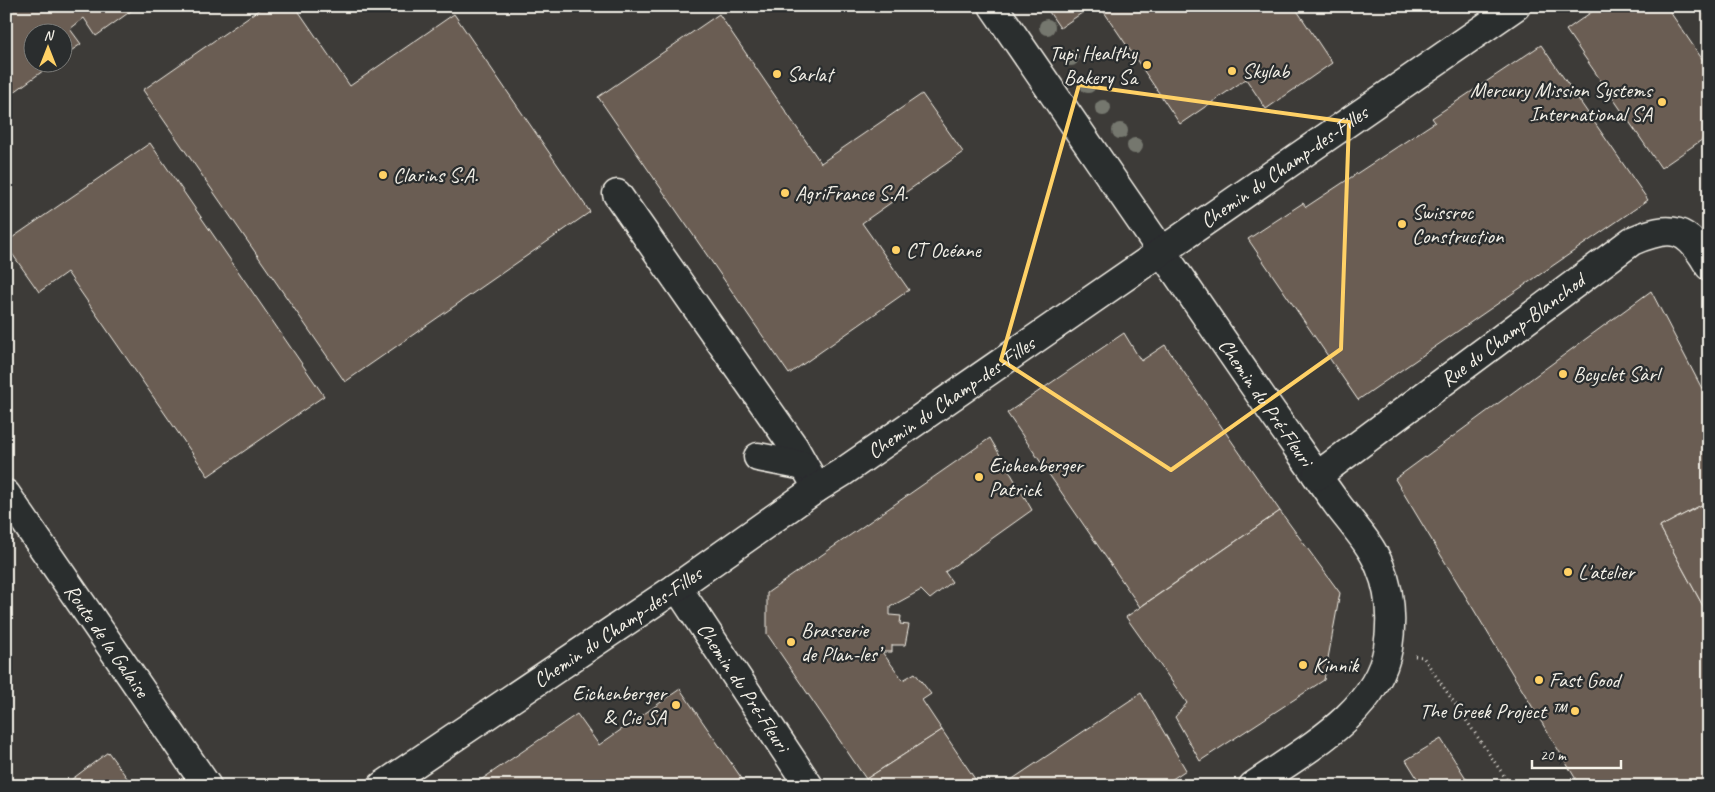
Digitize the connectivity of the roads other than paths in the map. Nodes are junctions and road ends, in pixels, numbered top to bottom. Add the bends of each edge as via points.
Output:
1 (993, 6) edge
2 (1516, 6) edge
3 (617, 194) dead end
4 (1162, 252) junction
5 (1709, 266) edge
6 (758, 457) dead end
7 (1317, 476) junction
8 (811, 477) junction
9 (6, 494) edge
10 (677, 587) junction
11 (207, 786) edge
12 (382, 786) edge
13 (809, 786) edge
14 (1253, 786) edge

1 - 4 street, Chemin du Pré-Fleuri
2 - 4 street, Chemin du Champ-des-Filles
3 - 8 street via 794,447
4 - 7 street, Chemin du Pré-Fleuri
4 - 8 street, Chemin du Champ-des-Filles via 844,472
5 - 7 street, Rue du Champ-Blanchod via 1700,251 1681,233 1669,230 1632,241
6 - 8 street
7 - 14 street, Chemin du Pré-Fleuri via 1381,569 1390,609 1388,650 1377,681 1351,715
8 - 10 street, Chemin du Champ-des-Filles
9 - 11 street, Route de la Galaise
10 - 12 street, Chemin du Champ-des-Filles
10 - 13 street, Chemin du Pré-Fleuri

